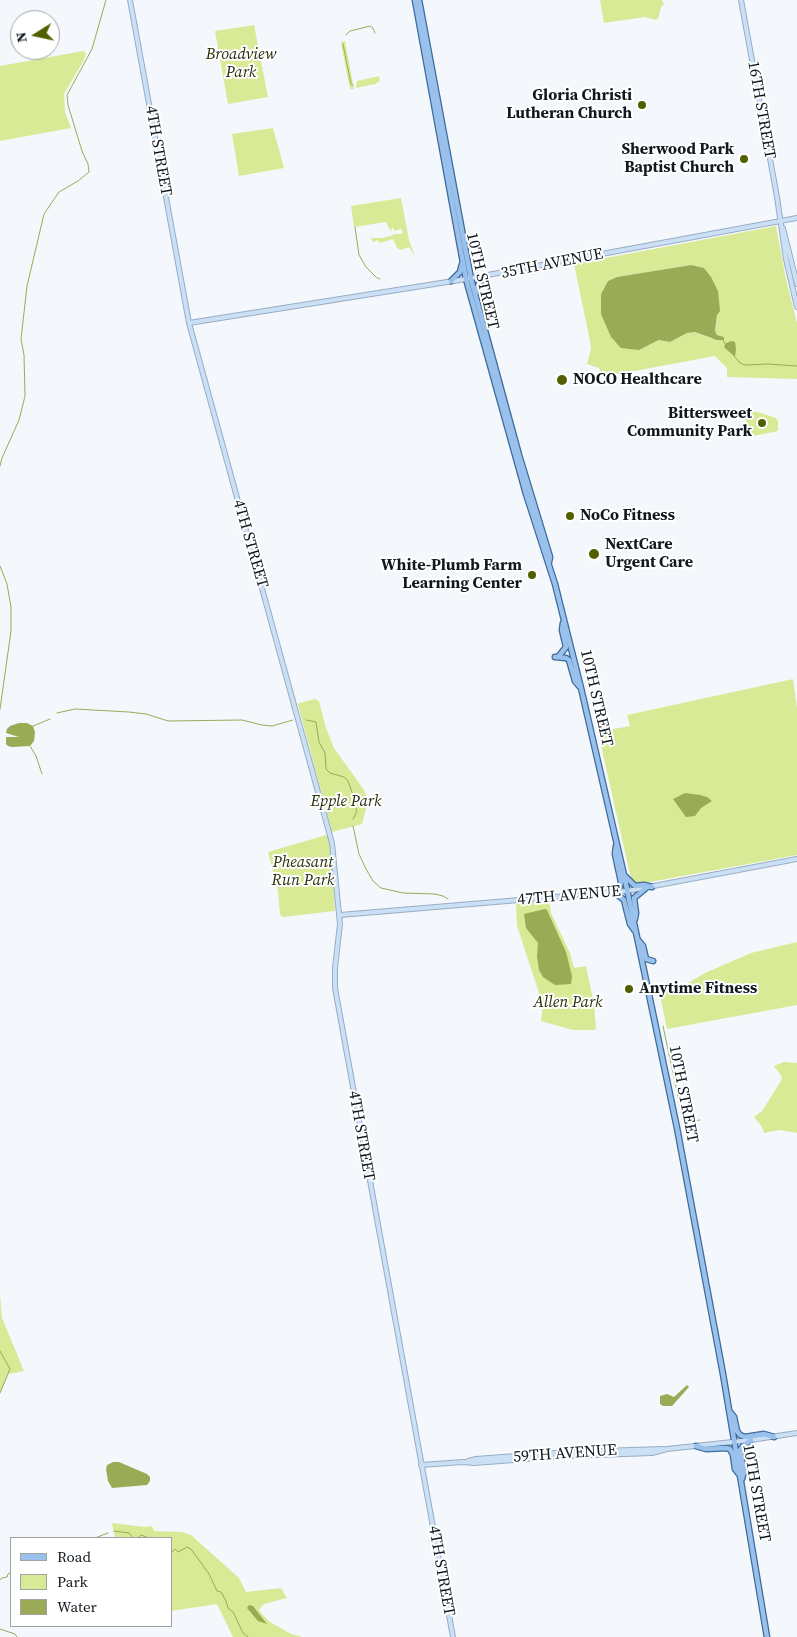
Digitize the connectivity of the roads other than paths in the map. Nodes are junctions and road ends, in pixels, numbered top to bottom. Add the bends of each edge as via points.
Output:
1 (130, 0) edge
2 (415, 0) edge
3 (420, 0) edge
4 (741, 0) edge
5 (434, 105) junction
6 (442, 121) junction
7 (438, 128) junction
8 (446, 144) junction
9 (456, 210) junction
10 (797, 218) edge
11 (780, 221) junction
12 (462, 255) junction
13 (486, 276) junction
14 (469, 279) junction
15 (451, 281) junction
16 (797, 284) edge
17 (476, 300) junction
18 (797, 307) edge
19 (189, 323) junction
20 (549, 562) junction
21 (564, 619) junction
22 (581, 688) junction
23 (617, 845) junction
24 (797, 859) edge
25 (624, 874) junction
26 (649, 888) junction
27 (627, 891) junction
28 (613, 892) junction
29 (340, 915) junction
30 (634, 922) junction
31 (636, 932) junction
32 (638, 939) junction
33 (653, 961) dead end
34 (729, 1411) junction
35 (797, 1433) edge
36 (774, 1437) junction
37 (751, 1440) junction
38 (735, 1443) junction
39 (696, 1446) junction
40 (421, 1465) junction
41 (741, 1478) junction
42 (453, 1637) edge
43 (767, 1637) edge

1 - 19 main road, 4TH STREET
2 - 5 main road
3 - 6 main road, 10TH STREET
4 - 11 main road, 16TH STREET
5 - 6 main road via 438,120
5 - 7 main road
6 - 8 main road, 10TH STREET
7 - 8 main road
7 - 9 main road
8 - 9 main road, 10TH STREET
9 - 12 main road, 10TH STREET
9 - 14 main road, 10TH STREET
10 - 11 main road, 35TH AVENUE
11 - 13 main road, 35TH AVENUE
11 - 16 main road, 16TH STREET via 788,241
11 - 18 main road, 16TH STREET
12 - 14 main road, 10TH STREET
12 - 15 main road via 460,272
13 - 14 main road, 35TH AVENUE
13 - 17 main road via 477,286
14 - 15 main road, 35TH AVENUE
14 - 17 main road, 10TH STREET
14 - 20 main road, 10TH STREET via 526,494
15 - 19 main road, 35TH AVENUE
17 - 20 main road, 10TH STREET
19 - 29 main road, 4TH STREET via 332,843
20 - 21 main road, 10TH STREET
21 - 22 main road, 10TH STREET
21 - 22 main road via 562,630 566,647 557,656 570,660 575,681
22 - 23 main road, 10TH STREET
23 - 25 main road, 10TH STREET
23 - 28 main road via 615,854 621,882
24 - 26 main road, 47TH AVENUE
25 - 26 main road via 635,886
25 - 27 main road, 10TH STREET
26 - 27 main road, 47TH AVENUE
26 - 30 main road via 634,898
27 - 28 main road, 47TH AVENUE
27 - 30 main road, 10TH STREET
28 - 29 main road, 47TH AVENUE
28 - 31 main road via 624,900 630,924
29 - 40 main road, 4TH STREET via 335,988
30 - 31 main road, 10TH STREET
31 - 32 main road, 10TH STREET
32 - 33 main road via 646,959
32 - 34 main road, 10TH STREET via 677,1128
34 - 36 main road via 740,1435
34 - 38 main road, 10TH STREET
35 - 36 main road, 59TH AVENUE
36 - 37 main road, 59TH AVENUE
37 - 38 main road, 59TH AVENUE
37 - 41 main road via 740,1450 744,1472
38 - 39 main road, 59TH AVENUE
38 - 41 main road, 10TH STREET
39 - 40 main road, 59TH AVENUE via 643,1453
39 - 41 main road via 706,1450 730,1449
40 - 42 main road, 4TH STREET
41 - 43 main road, 10TH STREET

